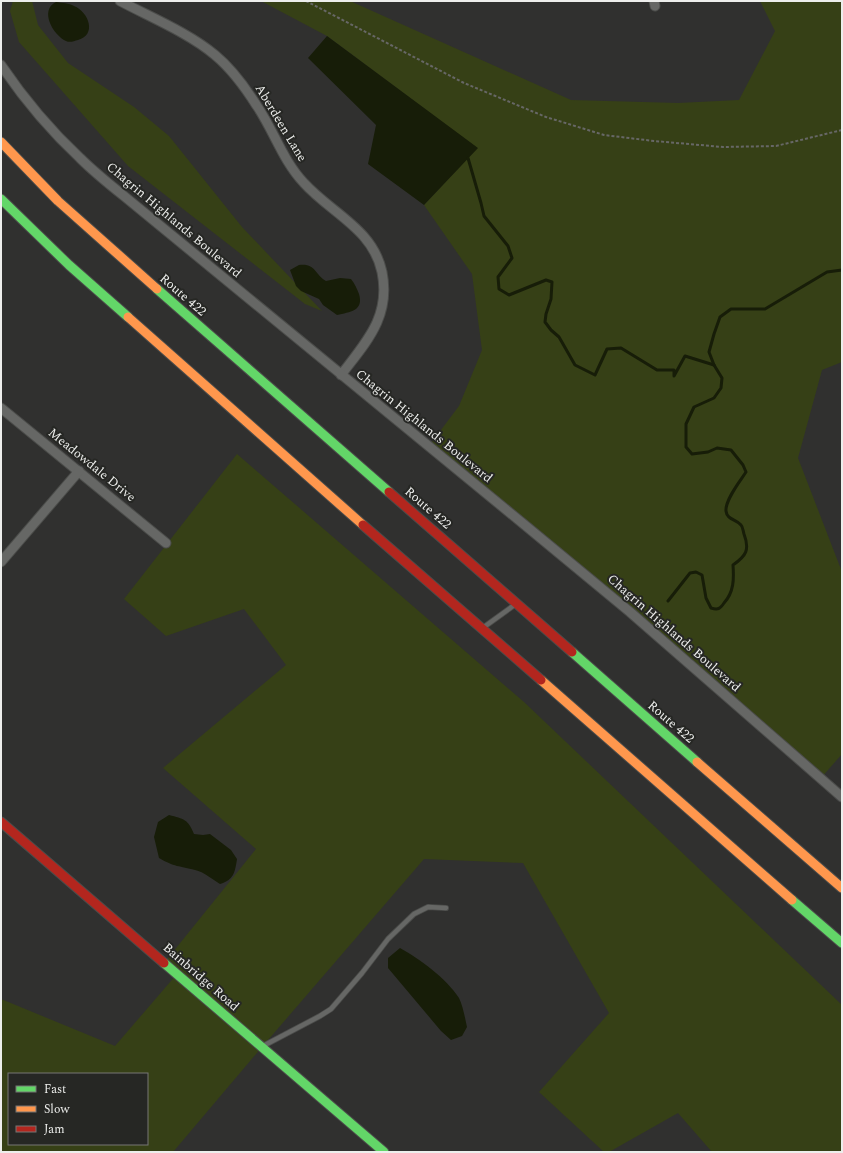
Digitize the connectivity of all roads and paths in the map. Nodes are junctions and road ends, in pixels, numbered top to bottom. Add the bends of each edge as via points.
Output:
1 (120, 1) edge
2 (306, 1) edge
3 (1, 65) edge
4 (842, 130) edge
5 (1, 142) edge
6 (1, 199) edge
7 (341, 375) junction
8 (1, 408) edge
9 (78, 471) junction
10 (166, 543) dead end
11 (1, 562) edge
12 (516, 603) junction
13 (482, 628) junction
14 (842, 797) edge
15 (1, 822) edge
16 (842, 888) edge
17 (446, 908) dead end
18 (842, 943) edge
19 (262, 1047) junction
20 (384, 1152) edge

1 - 7 street, Aberdeen Lane via 198,42 216,55 236,76 258,106 287,161 304,183 356,227 372,247 382,272 384,301 378,323
2 - 4 path via 464,83 546,117 604,135 723,147 776,146
3 - 7 street, Chagrin Highlands Boulevard via 45,122 80,158
5 - 12 main road, Route 422 via 91,230 190,319
6 - 13 main road via 69,265
7 - 14 street, Chagrin Highlands Boulevard via 630,612
8 - 9 street, Meadowdale Drive
9 - 10 street, Meadowdale Drive
9 - 11 street
12 - 13 lane
12 - 16 main road, Route 422
13 - 18 main road
15 - 19 main road, Bainbridge Road
17 - 19 lane via 428,907 414,914 388,939 331,1009
19 - 20 main road, Bainbridge Road

